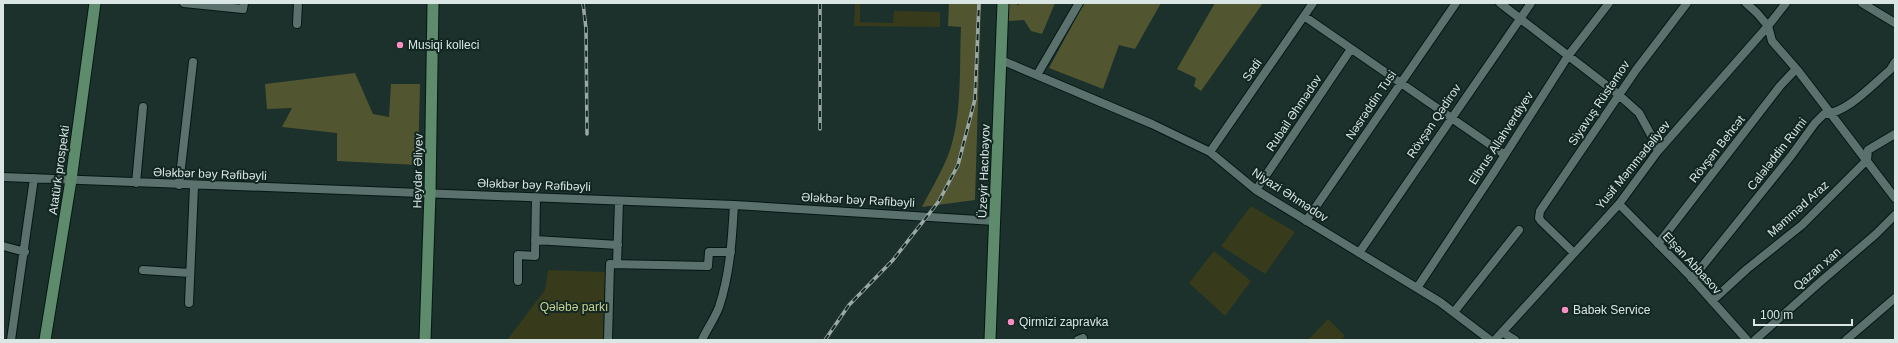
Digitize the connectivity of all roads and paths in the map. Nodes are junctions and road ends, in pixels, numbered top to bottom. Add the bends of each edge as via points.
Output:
1 (95, 3) edge
2 (184, 3) edge
3 (244, 3) edge
4 (298, 3) edge
5 (433, 3) edge
6 (1003, 3) edge
7 (1079, 3) edge
8 (1313, 3) edge
9 (1319, 3) edge
10 (1456, 3) edge
11 (1500, 3) edge
12 (1531, 3) edge
13 (1609, 3) edge
14 (1687, 3) edge
15 (1746, 3) edge
16 (1786, 3) edge
17 (1862, 3) edge
18 (1306, 14) junction
19 (1519, 18) junction
20 (1895, 23) edge
21 (297, 24) dead end
22 (1768, 26) junction
23 (1351, 49) junction
24 (1568, 56) junction
25 (1001, 60) junction
26 (193, 62) dead end
27 (1895, 62) edge
28 (1796, 69) junction
29 (1037, 75) junction
30 (1401, 84) junction
31 (1619, 95) junction
32 (143, 107) dead end
33 (1831, 114) junction
34 (1450, 118) junction
35 (1895, 134) edge
36 (1658, 151) junction
37 (1210, 152) junction
38 (1505, 155) junction
39 (1867, 160) junction
40 (3, 177) edge
41 (34, 178) junction
42 (71, 180) junction
43 (136, 183) junction
44 (180, 185) junction
45 (194, 186) junction
46 (1256, 190) junction
47 (430, 193) junction
48 (536, 197) junction
49 (1895, 198) edge
50 (619, 201) junction
51 (1619, 204) junction
52 (734, 205) junction
53 (1895, 215) edge
54 (995, 221) junction
55 (1306, 221) junction
56 (1519, 230) dead end
57 (535, 240) junction
58 (1658, 244) junction
59 (618, 245) junction
60 (3, 246) edge
61 (25, 252) junction
62 (731, 252) junction
63 (1358, 253) junction
64 (1574, 253) junction
65 (617, 264) junction
66 (143, 270) dead end
67 (190, 273) junction
68 (1692, 279) junction
69 (518, 281) dead end
70 (1417, 288) junction
71 (1895, 298) edge
72 (1712, 301) junction
73 (189, 303) dead end
74 (1454, 312) junction
75 (1502, 332) junction
76 (11, 340) edge
77 (45, 340) edge
78 (425, 340) edge
79 (608, 340) edge
80 (702, 340) edge
81 (990, 340) edge
82 (1490, 340) edge
83 (1495, 340) edge
84 (1515, 340) edge
85 (1747, 340) edge
86 (1755, 340) edge
87 (1846, 340) edge

1 - 42 main road, Atatürk prospekti
2 - 3 street via 243,9
4 - 21 street
5 - 47 main road, Heydər Əliyev
6 - 25 main road, Üzeyir Hacıbəyov
7 - 29 street
8 - 18 street, Sədi
9 - 18 street
10 - 30 street, Nəsrəddin Tusi
11 - 19 street
12 - 19 street, Rövşən Qədirov
13 - 24 street, Elbrus Allahverdiyev
14 - 31 street, Siyavuş Rüstəmov
15 - 22 street
16 - 22 street, Yusif Məmmədəliyev
17 - 20 street
18 - 23 street
18 - 37 street, Sədi
19 - 24 street
19 - 34 street, Rövşən Qədirov
22 - 28 street via 1772,41
22 - 36 street, Yusif Məmmədəliyev
23 - 30 street
23 - 46 street, Rubail Əhmədov
24 - 31 street
24 - 38 street, Elbrus Allahverdiyev
25 - 29 street, Niyazi Əhmədov
25 - 54 main road, Üzeyir Hacıbəyov
26 - 44 street
27 - 33 street, Calələddin Rumi via 1890,70 1841,111
28 - 33 street
28 - 58 street, Rövşən Behcət via 1780,86
29 - 37 street, Niyazi Əhmədov
30 - 34 street
30 - 55 street, Nəsrəddin Tusi
31 - 36 street via 1639,113
31 - 64 street, Siyavuş Rüstəmov via 1540,211 1541,221
32 - 43 street
33 - 39 street
33 - 68 street, Calələddin Rumi via 1824,114 1815,123 1792,156
34 - 38 street
34 - 63 street, Rövşən Qədirov
35 - 39 street, Məmməd Araz via 1868,150
36 - 51 street, Yusif Məmmədəliyev
37 - 46 street, Niyazi Əhmədov
38 - 70 street, Elbrus Allahverdiyev
39 - 49 street
39 - 72 street, Məmməd Araz via 1802,224 1747,268
40 - 41 street, Ələkbər bəy Rəfibəyli
41 - 42 street, Ələkbər bəy Rəfibəyli
41 - 61 street
42 - 43 street, Ələkbər bəy Rəfibəyli
42 - 77 main road, Atatürk prospekti
43 - 44 street, Ələkbər bəy Rəfibəyli
44 - 45 street, Ələkbər bəy Rəfibəyli
45 - 47 street, Ələkbər bəy Rəfibəyli
45 - 67 street
46 - 55 street, Niyazi Əhmədov
47 - 48 street, Ələkbər bəy Rəfibəyli
47 - 78 main road, Heydər Əliyev
48 - 50 street, Ələkbər bəy Rəfibəyli
48 - 57 street
50 - 52 street, Ələkbər bəy Rəfibəyli
50 - 59 street
51 - 58 street, Elşən Abbasov
51 - 64 street, Yusif Məmmədəliyev
52 - 54 street, Ələkbər bəy Rəfibəyli
52 - 62 street
53 - 86 street, Qazan xan
54 - 81 main road, Üzeyir Hacıbəyov
55 - 63 street, Niyazi Əhmədov
56 - 74 street
57 - 59 street
57 - 69 street via 535,256 518,256
58 - 68 street, Elşən Abbasov
59 - 65 street
60 - 61 street
61 - 76 street
62 - 65 street via 709,252 708,266
62 - 80 street via 719,308
63 - 70 street, Niyazi Əhmədov
64 - 75 street, Yusif Məmmədəliyev
65 - 79 street via 610,264
66 - 67 street
67 - 73 street
68 - 72 street, Elşən Abbasov
70 - 74 street, Niyazi Əhmədov
71 - 87 street
72 - 85 street, Elşən Abbasov
74 - 82 street, Niyazi Əhmədov
75 - 83 street, Yusif Məmmədəliyev
75 - 84 street

